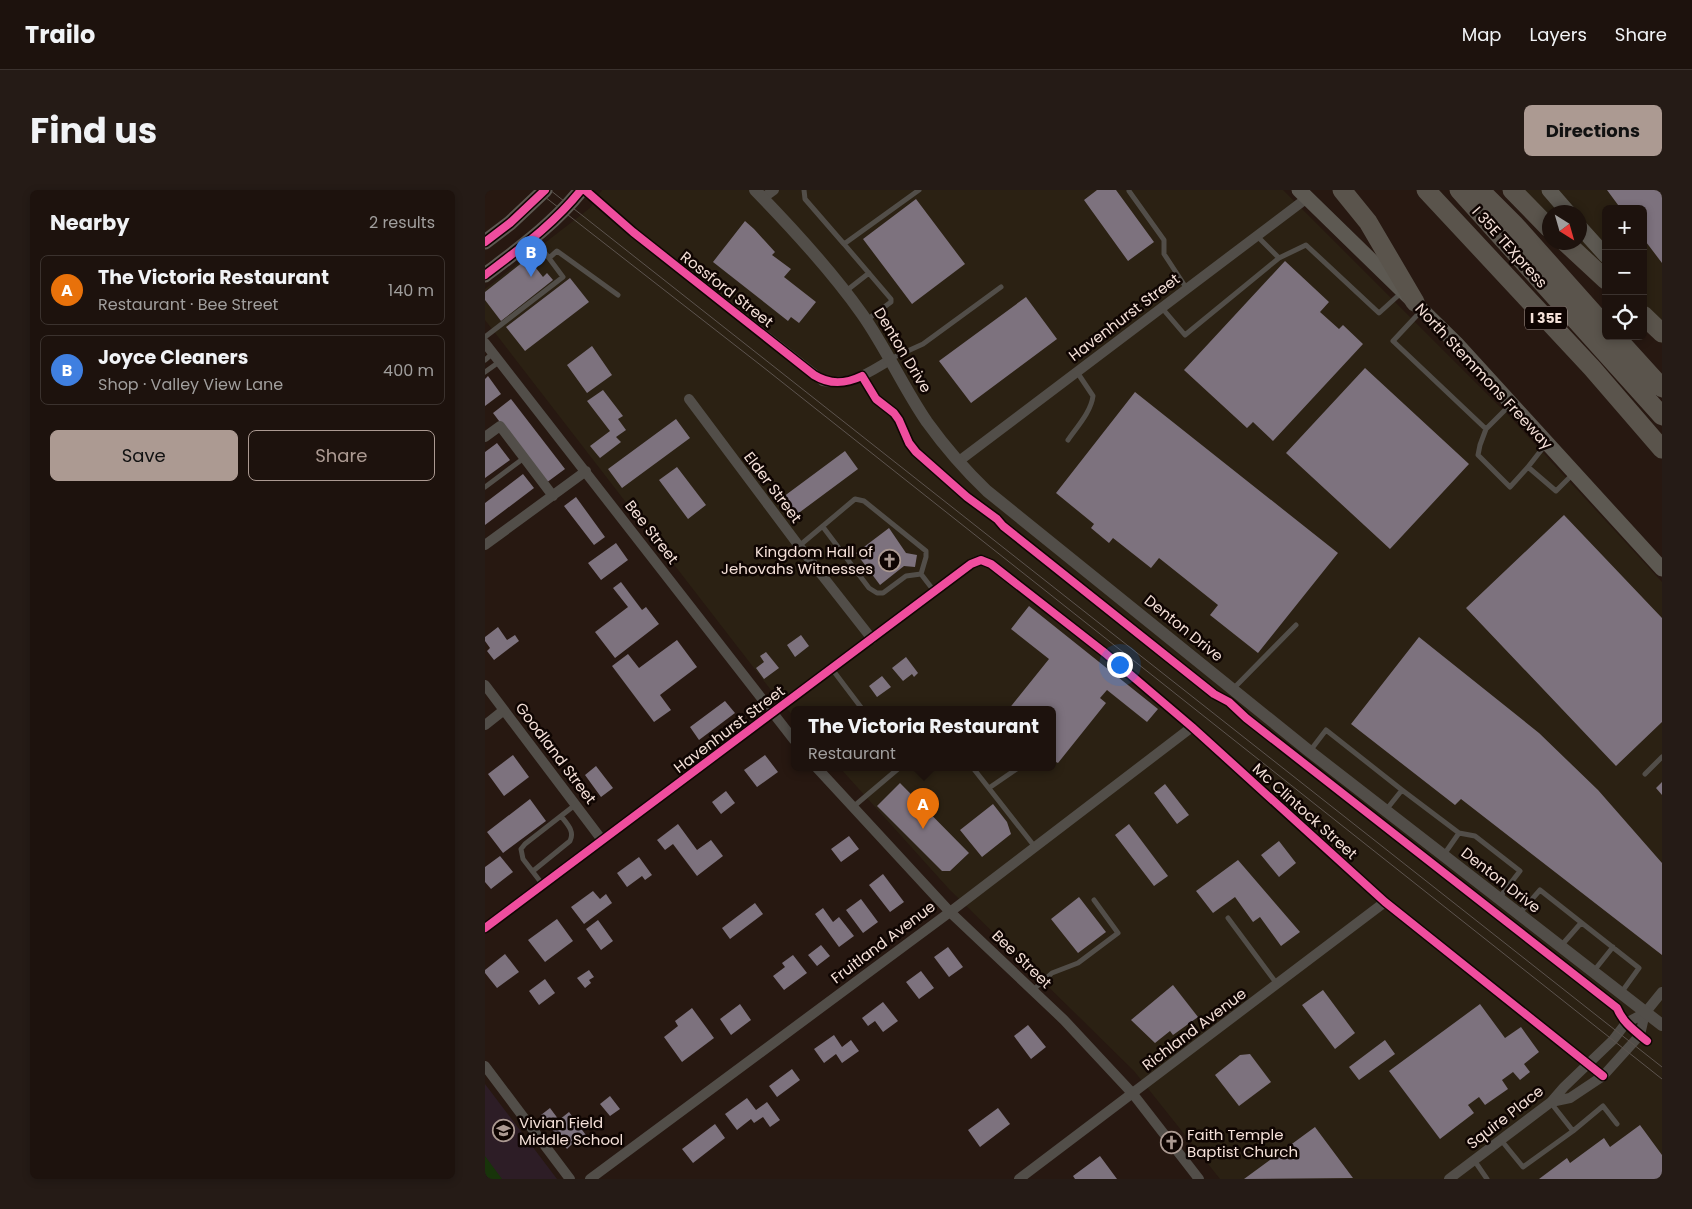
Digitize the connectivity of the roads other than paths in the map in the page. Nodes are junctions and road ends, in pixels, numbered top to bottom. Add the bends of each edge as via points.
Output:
1 (545, 190) edge
2 (581, 190) edge
3 (585, 190) edge
4 (773, 190) edge
5 (804, 190) edge
6 (919, 190) edge
7 (1342, 190) edge
8 (1426, 190) edge
9 (1459, 190) edge
10 (1480, 190) edge
11 (1512, 190) edge
12 (1549, 190) edge
13 (1129, 192) dead end
14 (759, 194) edge
15 (1303, 194) edge
16 (1562, 205) edge
17 (1542, 221) edge
18 (1587, 235) edge
19 (1257, 236) junction
20 (533, 238) junction
21 (485, 242) edge
22 (844, 244) junction
23 (1574, 250) edge
24 (1602, 252) edge
25 (549, 258) junction
26 (1279, 258) junction
27 (869, 274) junction
28 (485, 275) edge
29 (1602, 276) edge
30 (1001, 287) dead end
31 (1187, 289) junction
32 (845, 292) junction
33 (618, 295) dead end
34 (1413, 301) junction
35 (1161, 308) junction
36 (1647, 311) edge
37 (1647, 319) edge
38 (866, 320) junction
39 (1602, 322) edge
40 (1662, 332) edge
41 (485, 337) edge
42 (1619, 340) edge
43 (485, 343) edge
44 (493, 358) edge
45 (890, 360) junction
46 (485, 372) edge
47 (1077, 372) junction
48 (1662, 388) edge
49 (689, 399) dead end
50 (1511, 404) junction
51 (1662, 416) edge
52 (1486, 429) junction
53 (485, 437) edge
54 (1068, 440) dead end
55 (1547, 443) junction
56 (1662, 449) edge
57 (524, 458) junction
58 (959, 461) junction
59 (1528, 467) junction
60 (586, 471) junction
61 (1574, 472) junction
62 (485, 487) edge
63 (553, 496) junction
64 (823, 527) junction
65 (485, 545) edge
66 (799, 546) junction
67 (991, 564) joint
68 (1662, 569) edge
69 (921, 574) junction
70 (934, 592) junction
71 (1296, 625) dead end
72 (872, 639) junction
73 (833, 669) junction
74 (485, 685) edge
75 (1233, 688) junction
76 (860, 706) edge
77 (505, 710) junction
78 (773, 714) junction
79 (485, 725) edge
80 (1192, 727) junction
81 (791, 736) edge
82 (1309, 751) junction
83 (1662, 757) edge
84 (820, 771) edge
85 (895, 771) edge
86 (975, 771) edge
87 (1013, 771) edge
88 (1645, 774) dead end
89 (989, 788) junction
90 (1402, 790) junction
91 (576, 804) junction
92 (853, 807) junction
93 (1386, 811) junction
94 (561, 816) junction
95 (1459, 833) junction
96 (602, 840) junction
97 (1035, 847) junction
98 (1443, 856) junction
99 (533, 872) junction
100 (543, 885) junction
101 (1498, 898) junction
102 (1095, 900) dead end
103 (1385, 902) junction
104 (950, 912) junction
105 (1519, 914) junction
106 (1228, 918) dead end
107 (1581, 923) junction
108 (485, 928) edge
109 (1560, 947) junction
110 (1613, 947) junction
111 (1593, 972) junction
112 (1277, 985) junction
113 (1033, 990) junction
114 (1662, 992) edge
115 (1621, 994) junction
116 (1645, 1013) junction
117 (1662, 1025) edge
118 (1589, 1064) junction
119 (485, 1066) edge
120 (1603, 1076) junction
121 (1133, 1094) junction
122 (1551, 1102) junction
123 (1617, 1124) dead end
124 (1573, 1131) junction
125 (1501, 1140) junction
126 (1474, 1160) junction
127 (570, 1179) edge
128 (590, 1179) edge
129 (1019, 1179) edge
130 (1199, 1179) edge
131 (1449, 1179) edge
132 (1487, 1179) edge

1 - 21 main road
2 - 20 main road via 563,212
3 - 45 street, Rossford Street via 633,232 823,381 850,381
4 - 14 street
5 - 22 lane via 805,199
6 - 22 lane
7 - 34 highway via 1368,222
8 - 56 highway, I 35E via 1592,368
9 - 51 highway, I 35E TEXpress
10 - 39 highway, I 35E
11 - 17 highway
12 - 16 main road
13 - 31 lane via 1164,240 1164,254
14 - 32 street, Denton Drive
15 - 19 street, Havenhurst Street
15 - 34 main road, North Stemmons Freeway
18 - 24 main road
19 - 26 lane
19 - 31 street, Havenhurst Street
20 - 25 lane
20 - 28 main road
22 - 27 lane
23 - 29 highway
25 - 33 lane via 557,250
25 - 41 lane via 563,277
26 - 34 lane via 1306,245 1379,314
26 - 35 lane via 1185,335
27 - 32 lane
27 - 38 lane via 891,302
30 - 45 lane via 923,344
31 - 35 street, Havenhurst Street
32 - 38 street, Denton Drive
34 - 50 main road, North Stemmons Freeway
34 - 52 lane via 1393,341
35 - 47 street, Havenhurst Street
36 - 40 main road
37 - 40 highway
38 - 45 street, Denton Drive
42 - 48 highway
43 - 44 street, Bee Street
44 - 46 lane
44 - 60 street, Bee Street
45 - 58 street, Denton Drive via 927,422
47 - 54 lane via 1093,396
47 - 58 street, Havenhurst Street
49 - 66 street, Elder Street
50 - 52 lane
50 - 55 main road, North Stemmons Freeway
52 - 59 lane via 1478,455 1510,487
53 - 57 street via 499,426
55 - 59 lane
55 - 61 main road, North Stemmons Freeway
57 - 62 lane
57 - 63 street
58 - 75 street, Denton Drive via 987,491
59 - 61 lane via 1556,491
60 - 63 street
60 - 78 street, Bee Street
61 - 68 main road, North Stemmons Freeway
63 - 65 street
64 - 66 lane
64 - 69 lane via 869,588 877,593 883,593 906,576
64 - 69 lane via 855,500 865,501 926,550
66 - 72 street, Elder Street
67 - 70 street, Havenhurst Street via 981,560 971,564
67 - 80 street, Mc Clintock Street via 1105,653
69 - 70 lane
70 - 72 street, Havenhurst Street
71 - 75 lane
72 - 73 street, Havenhurst Street
73 - 76 lane
73 - 78 street, Havenhurst Street
74 - 77 street, Goodland Street
75 - 82 street, Denton Drive
77 - 79 street
77 - 91 street, Goodland Street
78 - 81 street, Bee Street
78 - 96 street, Havenhurst Street
80 - 97 street, Fruitland Avenue
80 - 103 street, Mc Clintock Street
82 - 90 lane via 1325,730
82 - 93 street, Denton Drive
83 - 88 lane
84 - 92 street, Bee Street
85 - 92 lane
86 - 89 lane
87 - 89 lane
89 - 97 lane
90 - 93 lane
90 - 95 lane
91 - 94 lane
91 - 96 street, Goodland Street
92 - 104 street, Bee Street
93 - 98 street, Denton Drive
94 - 99 lane via 573,836 566,846
94 - 99 lane via 521,849
95 - 98 lane
95 - 101 lane via 1475,836 1520,871
96 - 100 street, Havenhurst Street
97 - 104 street, Fruitland Avenue
98 - 101 street, Denton Drive
99 - 100 lane
100 - 108 street, Havenhurst Street
101 - 105 street, Denton Drive
102 - 113 lane via 1118,933 1078,963 1052,973
103 - 112 street, Richland Avenue
103 - 118 street, Mc Clintock Street
104 - 113 street, Bee Street
104 - 128 street, Fruitland Avenue
105 - 107 lane via 1540,890
105 - 109 street, Denton Drive
106 - 112 lane
107 - 109 lane
107 - 110 lane
109 - 111 street, Denton Drive
110 - 111 lane
110 - 115 lane via 1639,968
111 - 115 street, Denton Drive
112 - 121 street, Richland Avenue
113 - 121 street, Bee Street
114 - 116 street, Squire Place
115 - 116 street, Denton Drive
116 - 117 street, Denton Drive
116 - 118 street, Squire Place via 1626,1023
116 - 120 street via 1640,1035
118 - 120 street, Mc Clintock Street
118 - 122 street, Squire Place
119 - 127 street
120 - 122 street via 1570,1098
121 - 129 street, Richland Avenue
121 - 130 street, Bee Street
122 - 124 lane
122 - 125 street, Squire Place
123 - 124 lane via 1603,1106
124 - 125 lane via 1523,1167
125 - 126 street, Squire Place
126 - 131 street, Squire Place
126 - 132 lane

